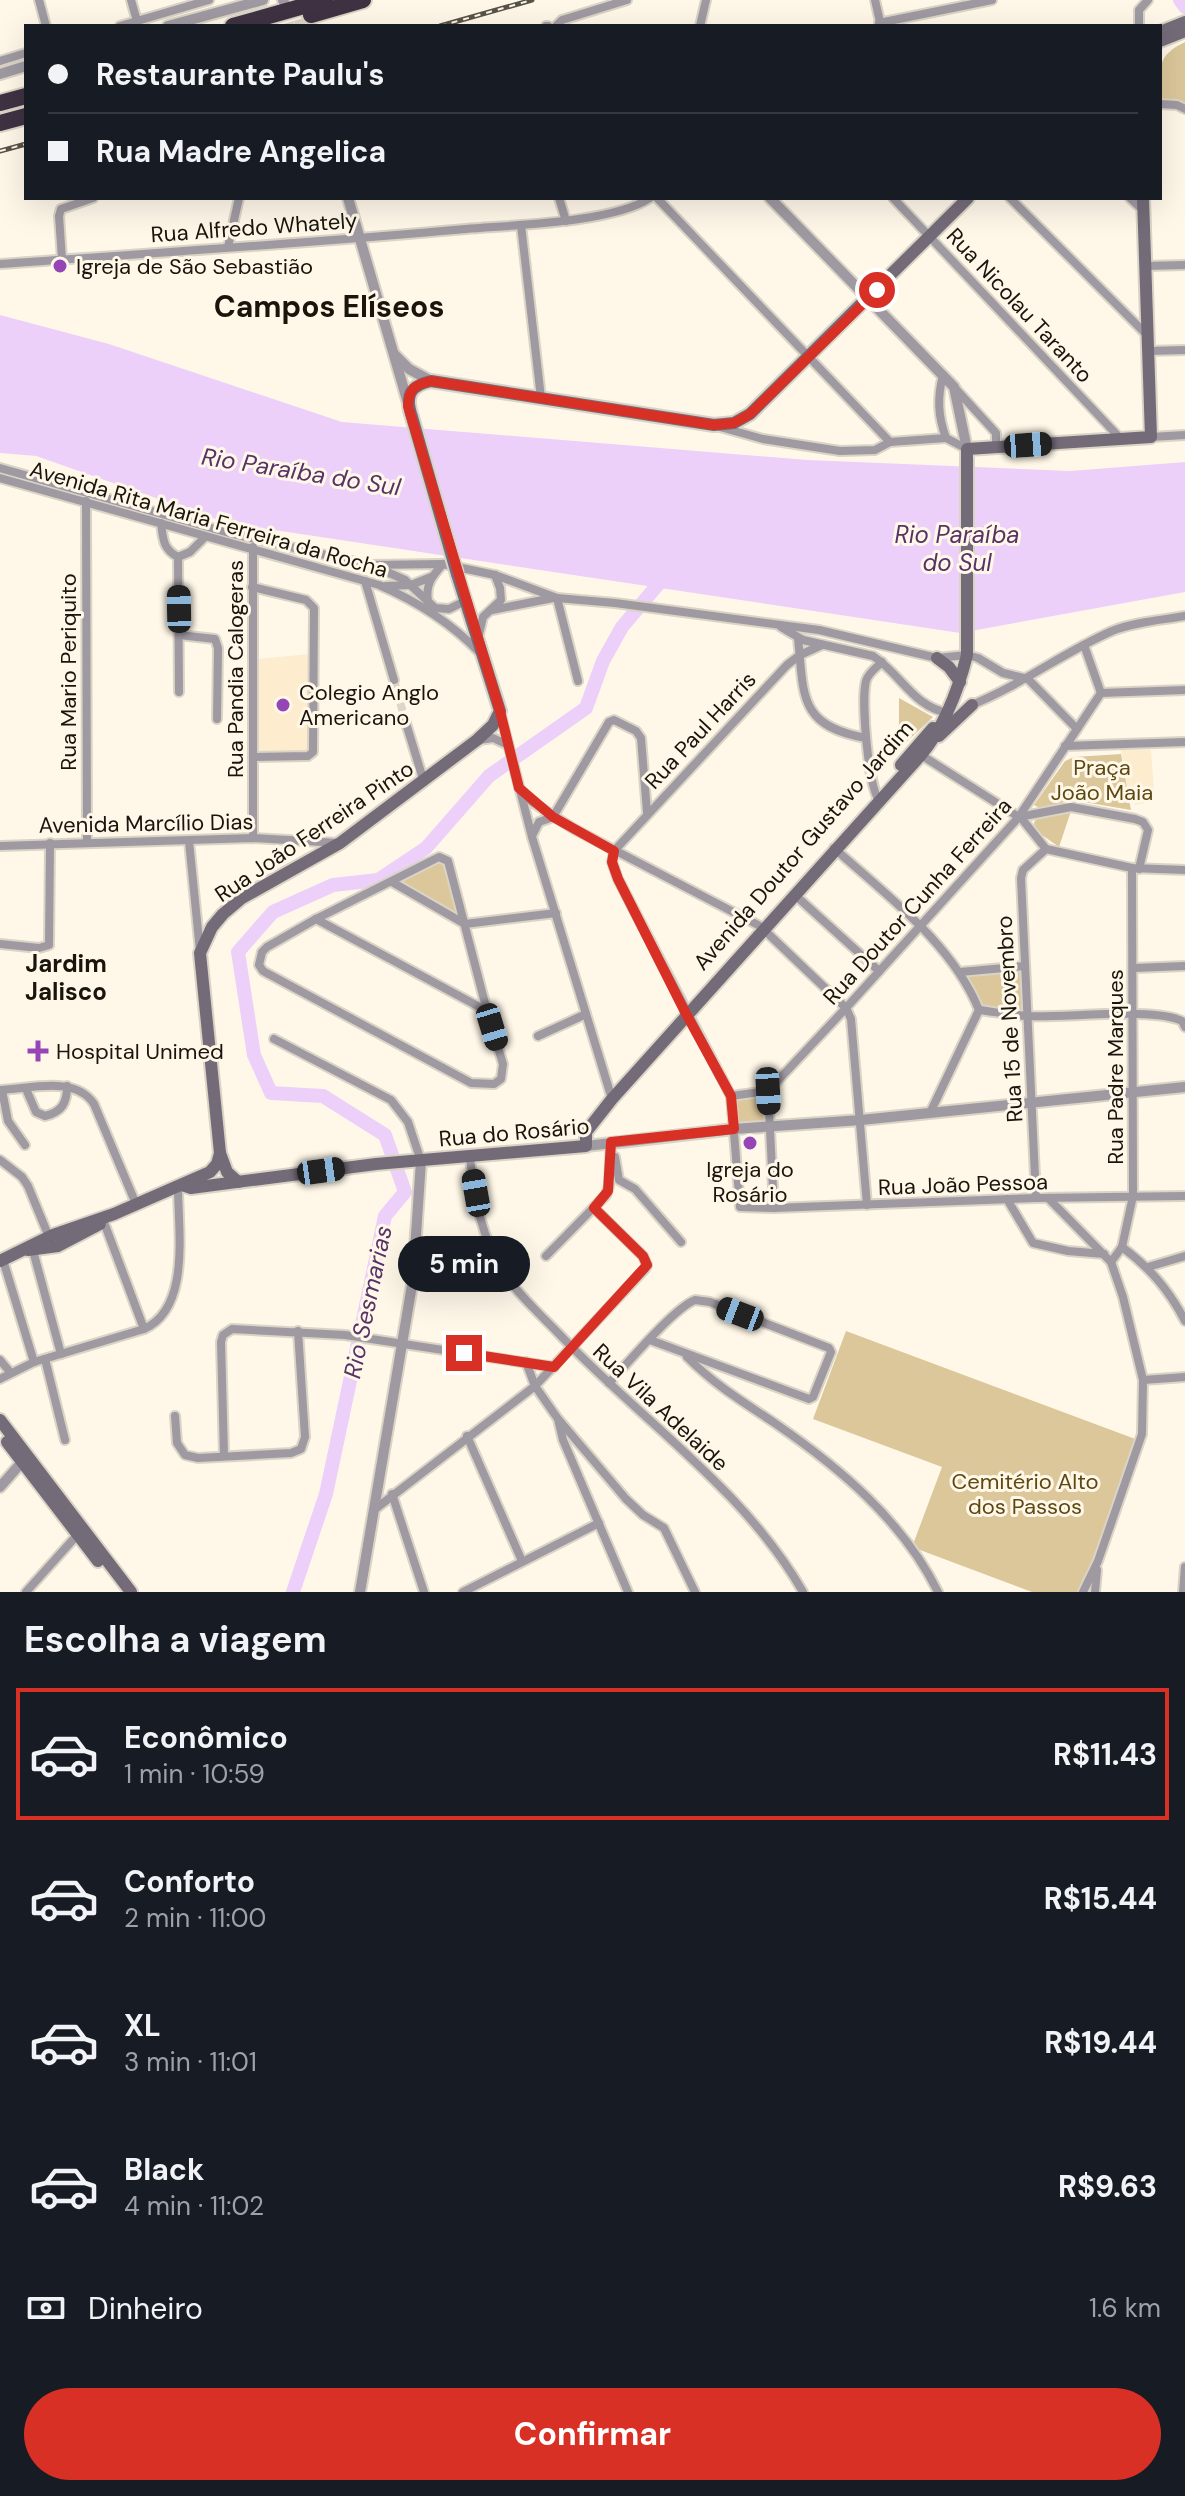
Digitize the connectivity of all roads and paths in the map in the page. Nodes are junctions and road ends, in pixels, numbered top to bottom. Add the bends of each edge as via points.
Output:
1 (39, 0) edge
2 (131, 0) edge
3 (209, 0) edge
4 (263, 0) edge
5 (325, 0) edge
6 (363, 0) edge
7 (627, 0) edge
8 (706, 0) edge
9 (875, 0) edge
10 (992, 0) edge
11 (1148, 0) edge
12 (948, 5) edge
13 (137, 21) junction
14 (45, 24) edge
15 (127, 24) edge
16 (175, 24) edge
17 (240, 24) edge
18 (278, 24) edge
19 (558, 24) edge
20 (700, 24) edge
21 (880, 24) edge
22 (1139, 24) edge
23 (24, 54) edge
24 (0, 61) edge
25 (24, 67) edge
26 (0, 74) edge
27 (24, 87) edge
28 (0, 93) edge
29 (24, 97) edge
30 (0, 103) edge
31 (1162, 104) edge
32 (1185, 109) edge
33 (24, 117) edge
34 (0, 123) edge
35 (86, 200) edge
36 (239, 200) edge
37 (349, 200) edge
38 (560, 200) edge
39 (646, 200) edge
40 (659, 200) edge
41 (772, 200) edge
42 (895, 200) edge
43 (966, 200) edge
44 (1012, 200) edge
45 (1143, 204) edge
46 (566, 221) junction
47 (521, 225) junction
48 (930, 237) junction
49 (361, 239) junction
50 (228, 247) junction
51 (62, 259) junction
52 (0, 264) edge
53 (1185, 265) edge
54 (1145, 266) junction
55 (868, 300) junction
56 (1147, 335) junction
57 (1185, 350) edge
58 (1148, 351) junction
59 (393, 353) junction
60 (809, 357) junction
61 (943, 375) junction
62 (431, 381) junction
63 (954, 387) junction
64 (541, 398) junction
65 (410, 412) junction
66 (714, 425) junction
67 (1185, 435) edge
68 (1151, 437) junction
69 (946, 438) junction
70 (1120, 438) junction
71 (890, 442) junction
72 (996, 447) junction
73 (967, 449) junction
74 (0, 468) edge
75 (0, 478) edge
76 (86, 501) junction
77 (161, 523) junction
78 (205, 537) junction
79 (254, 544) junction
80 (178, 557) junction
81 (443, 564) junction
82 (369, 565) junction
83 (495, 575) junction
84 (431, 577) junction
85 (365, 581) junction
86 (379, 585) junction
87 (411, 585) junction
88 (252, 587) junction
89 (555, 598) junction
90 (465, 601) junction
91 (428, 604) junction
92 (489, 611) junction
93 (1185, 616) edge
94 (777, 625) junction
95 (819, 630) junction
96 (179, 635) junction
97 (798, 638) junction
98 (819, 644) junction
99 (1084, 645) junction
100 (481, 649) junction
101 (800, 655) junction
102 (967, 655) junction
103 (937, 658) junction
104 (882, 662) junction
105 (1028, 679) junction
106 (394, 680) tunnel mouth
107 (578, 681) dead end
108 (960, 682) junction
109 (1185, 690) edge
110 (179, 692) dead end
111 (1101, 693) junction
112 (972, 705) junction
113 (500, 711) junction
114 (946, 715) junction
115 (217, 719) dead end
116 (405, 720) tunnel mouth
117 (1077, 729) junction
118 (866, 738) junction
119 (477, 740) junction
120 (1185, 742) edge
121 (931, 744) junction
122 (1065, 746) junction
123 (509, 748) junction
124 (921, 755) junction
125 (254, 757) junction
126 (424, 782) junction
127 (518, 785) junction
128 (877, 799) junction
129 (647, 812) junction
130 (553, 817) junction
131 (1018, 818) junction
132 (532, 837) junction
133 (253, 838) junction
134 (189, 841) junction
135 (87, 842) junction
136 (50, 843) junction
137 (340, 843) junction
138 (0, 846) edge
139 (834, 848) junction
140 (1046, 849) junction
141 (614, 851) junction
142 (1136, 868) junction
143 (1185, 870) edge
144 (392, 882) junction
145 (795, 895) junction
146 (556, 913) junction
147 (316, 919) junction
148 (465, 924) junction
149 (920, 926) junction
150 (762, 928) junction
151 (0, 944) edge
152 (200, 953) junction
153 (1025, 966) junction
154 (1185, 966) edge
155 (1134, 968) junction
156 (879, 971) junction
157 (960, 972) junction
158 (846, 1008) junction
159 (979, 1010) junction
160 (487, 1011) junction
161 (686, 1013) junction
162 (586, 1014) junction
163 (1133, 1015) junction
164 (1028, 1016) junction
165 (1185, 1027) edge
166 (538, 1036) dead end
167 (274, 1039) dead end
168 (67, 1086) junction
169 (1185, 1087) edge
170 (26, 1089) junction
171 (1, 1090) edge
172 (768, 1091) junction
173 (1132, 1092) junction
174 (731, 1096) junction
175 (611, 1097) junction
176 (1031, 1104) junction
177 (930, 1113) junction
178 (861, 1120) junction
179 (770, 1126) junction
180 (734, 1129) junction
181 (25, 1145) dead end
182 (612, 1145) junction
183 (586, 1146) junction
184 (568, 1148) junction
185 (220, 1153) junction
186 (470, 1158) junction
187 (0, 1160) edge
188 (417, 1161) junction
189 (238, 1182) junction
190 (180, 1186) junction
191 (1133, 1196) junction
192 (1185, 1196) edge
193 (1036, 1198) junction
194 (1007, 1199) junction
195 (1049, 1199) junction
196 (136, 1204) junction
197 (867, 1205) junction
198 (594, 1208) junction
199 (774, 1208) junction
200 (106, 1217) junction
201 (53, 1239) junction
202 (681, 1242) dead end
203 (1122, 1247) junction
204 (29, 1248) junction
205 (546, 1256) dead end
206 (1185, 1256) edge
207 (1108, 1258) junction
208 (1, 1260) edge
209 (1148, 1267) junction
210 (1185, 1321) edge
211 (144, 1329) junction
212 (298, 1331) junction
213 (650, 1340) junction
214 (402, 1343) junction
215 (571, 1346) junction
216 (684, 1353) junction
217 (61, 1354) junction
218 (45, 1359) junction
219 (0, 1360) edge
220 (34, 1362) junction
221 (526, 1362) junction
222 (554, 1367) junction
223 (10, 1372) junction
224 (1185, 1377) edge
225 (0, 1379) edge
226 (1143, 1380) junction
227 (609, 1383) junction
228 (535, 1386) junction
229 (175, 1416) dead end
230 (558, 1419) junction
231 (0, 1420) edge
232 (0, 1433) edge
233 (467, 1436) junction
234 (65, 1440) dead end
235 (224, 1455) junction
236 (25, 1459) junction
237 (0, 1487) edge
238 (392, 1494) junction
239 (374, 1510) junction
240 (599, 1523) junction
241 (81, 1532) junction
242 (522, 1561) junction
243 (1098, 1561) junction
244 (1185, 1567) edge
245 (26, 1592) edge
246 (122, 1592) edge
247 (131, 1592) edge
248 (360, 1592) edge
249 (424, 1592) edge
250 (463, 1592) edge
251 (628, 1592) edge
252 (695, 1592) edge
253 (803, 1592) edge
254 (938, 1592) edge
255 (1083, 1592) edge
256 (1095, 1592) edge
257 (1183, 1592) edge

1 - 14 street
2 - 13 street
3 - 13 street
4 - 16 street
5 - 17 highway
6 - 18 highway
7 - 19 street
8 - 20 street
9 - 21 street
10 - 12 street
11 - 22 street via 1139,10
12 - 21 street
13 - 15 street
23 - 24 street
25 - 26 street
27 - 28 highway
29 - 30 highway
31 - 32 street
33 - 34 highway
35 - 51 street via 65,206 59,216
36 - 50 street
37 - 49 street
38 - 46 street
39 - 46 street, Rua Alfredo Whately via 624,210
40 - 60 street
41 - 55 street
42 - 48 street, Rua Nicolau Taranto
43 - 48 main road
44 - 56 street
45 - 54 main road
46 - 47 street, Rua Alfredo Whately
47 - 49 street, Rua Alfredo Whately
47 - 64 street
48 - 55 main road
48 - 70 street, Rua Nicolau Taranto
49 - 50 street, Rua Alfredo Whately
49 - 59 street
50 - 51 street, Rua Alfredo Whately
51 - 52 street, Rua Alfredo Whately
53 - 54 street
54 - 56 main road
55 - 60 main road
55 - 61 street
56 - 58 main road
57 - 58 street
58 - 68 main road
59 - 62 street
59 - 65 street
60 - 66 main road via 742,420
60 - 71 street
61 - 63 street
61 - 69 street via 938,402
62 - 64 main road
62 - 65 main road via 412,388
63 - 72 street via 996,433
63 - 73 street
64 - 66 main road
65 - 90 main road, bridge
66 - 71 street via 840,451 875,450
67 - 68 street
68 - 70 main road
69 - 71 street
69 - 73 street
70 - 72 main road
72 - 73 main road
73 - 102 main road, Avenida Doutor Gustavo Jardim
74 - 79 street, Avenida Rita Maria Ferreira da Rocha
75 - 76 street, Avenida Rita Maria Ferreira da Rocha
76 - 77 street, Avenida Rita Maria Ferreira da Rocha
76 - 135 street, Rua Mario Periquito
77 - 78 street, Avenida Rita Maria Ferreira da Rocha
77 - 80 street via 163,542
78 - 79 street, Avenida Rita Maria Ferreira da Rocha
78 - 80 street
79 - 82 street, Avenida Rita Maria Ferreira da Rocha
79 - 85 street, Avenida Rita Maria Ferreira da Rocha
79 - 88 street, Rua Pandia Calogeras
80 - 96 street
81 - 82 street, Avenida Rita Maria Ferreira da Rocha
81 - 83 street, Avenida Rita Maria Ferreira da Rocha
81 - 84 street
82 - 87 street
83 - 89 street, Avenida Rita Maria Ferreira da Rocha
83 - 92 street via 501,600
84 - 87 street
84 - 91 street
85 - 86 street, Avenida Rita Maria Ferreira da Rocha
85 - 106 street
86 - 87 street
86 - 100 street, Avenida Rita Maria Ferreira da Rocha via 427,609
87 - 91 street
88 - 125 street, Rua Pandia Calogeras
88 - 125 street via 306,600 314,608 313,752
89 - 92 street
89 - 94 street
89 - 107 street
90 - 91 street via 442,610
90 - 100 main road
92 - 100 street via 480,621
93 - 99 street via 1121,628
94 - 95 street
94 - 97 street
95 - 98 street via 814,635
95 - 103 street
96 - 110 street
96 - 115 street via 215,639
97 - 98 street
97 - 101 street
98 - 101 street, Rua Paul Harris
98 - 104 street
99 - 105 street
99 - 111 street
100 - 113 main road
101 - 118 street via 803,694 816,716 827,727
101 - 129 street, Rua Paul Harris
102 - 103 street
102 - 105 street
102 - 108 main road, Avenida Doutor Gustavo Jardim
103 - 108 main road
104 - 114 street via 916,699
104 - 118 street via 865,682
105 - 112 street
105 - 117 street
108 - 114 main road, Avenida Doutor Gustavo Jardim
109 - 111 street
111 - 117 street, Rua Doutor Cunha Ferreira
112 - 114 street
112 - 121 main road
113 - 119 main road, Rua João Ferreira Pinto
113 - 123 street
114 - 121 main road, Avenida Doutor Gustavo Jardim
114 - 128 main road, Avenida Doutor Gustavo Jardim
116 - 126 street
117 - 122 street, Rua Doutor Cunha Ferreira
118 - 128 street
119 - 123 street via 493,738
119 - 126 main road, Rua João Ferreira Pinto
120 - 122 street
121 - 124 main road, Avenida Doutor Gustavo Jardim
122 - 131 street, Rua Doutor Cunha Ferreira
123 - 127 street
124 - 128 main road, Avenida Doutor Gustavo Jardim
124 - 131 street
125 - 133 street, Rua Pandia Calogeras
126 - 137 main road, Rua João Ferreira Pinto
127 - 130 street
127 - 132 street
128 - 139 main road, Avenida Doutor Gustavo Jardim
129 - 130 street via 641,738 614,720
129 - 141 street, Rua Paul Harris
130 - 132 street via 539,822
130 - 141 street
131 - 140 street
131 - 142 street, Rua Padre Marques via 1071,807 1135,819 1148,833
131 - 149 street, Rua Doutor Cunha Ferreira
132 - 146 street
133 - 134 street, Avenida Marcílio Dias
133 - 137 street, Avenida Marcílio Dias
134 - 135 street, Avenida Marcílio Dias
134 - 152 street
135 - 136 street, Avenida Marcílio Dias
136 - 138 street, Avenida Marcílio Dias
136 - 151 street via 49,945
137 - 152 main road, Rua João Ferreira Pinto via 242,898 212,927
139 - 145 main road, Avenida Doutor Gustavo Jardim
139 - 149 street
139 - 150 main road, Avenida Doutor Gustavo Jardim
140 - 142 street
140 - 153 street, Rua 15 de Novembro via 1022,873
141 - 150 street
141 - 161 street via 618,879
142 - 143 street
142 - 155 street, Rua Padre Marques
144 - 147 street
144 - 148 street
144 - 148 street via 439,857 448,861
145 - 150 main road, Avenida Doutor Gustavo Jardim
145 - 156 street
146 - 148 street
146 - 162 street
147 - 160 street
147 - 160 street via 262,952 263,971 471,1083 494,1084 504,1073
148 - 160 street
149 - 156 street, Rua Doutor Cunha Ferreira
149 - 157 street
150 - 158 street
150 - 161 main road, Avenida Doutor Gustavo Jardim
152 - 185 main road
153 - 157 street
153 - 164 street, Rua 15 de Novembro
154 - 155 street
155 - 163 street, Rua Padre Marques
156 - 158 street, Rua Doutor Cunha Ferreira
157 - 159 street
158 - 172 street, Rua Doutor Cunha Ferreira
158 - 178 street
159 - 164 street
159 - 177 street
161 - 174 street
161 - 175 main road, Avenida Doutor Gustavo Jardim
162 - 166 street
162 - 175 street
163 - 164 street
163 - 165 street via 1174,1018
163 - 173 street, Rua Padre Marques
164 - 176 street, Rua 15 de Novembro
167 - 188 street via 391,1100 416,1138
168 - 170 street
168 - 170 street via 62,1107 45,1116 36,1112
168 - 196 street via 82,1090 94,1104
169 - 173 street, Rua do Rosário
170 - 171 street
171 - 181 street via 8,1121
172 - 174 street
172 - 179 street
173 - 176 street, Rua do Rosário
173 - 191 street, Rua Padre Marques
174 - 180 street
175 - 183 main road, Avenida Doutor Gustavo Jardim via 586,1132
175 - 184 main road, Avenida Doutor Gustavo Jardim
176 - 177 street, Rua do Rosário
176 - 193 street, Rua 15 de Novembro
177 - 178 street, Rua do Rosário
178 - 179 street, Rua do Rosário
178 - 197 street
179 - 180 street, Rua do Rosário
179 - 199 street
180 - 182 street, Rua do Rosário
180 - 199 street, Rua João Pessoa via 740,1206
182 - 183 street, Rua do Rosário
182 - 198 street via 608,1191
182 - 202 street via 619,1180 635,1189
183 - 184 main road, Rua do Rosário
184 - 186 main road, Rua do Rosário
185 - 189 main road via 227,1172
185 - 190 main road via 210,1172
186 - 188 main road, Rua do Rosário
186 - 215 street, Rua Vila Adelaide via 480,1216 495,1257 520,1293
187 - 201 street via 22,1177
188 - 189 main road, Rua do Rosário
188 - 214 street via 413,1279
189 - 190 main road, Rua do Rosário
190 - 196 main road
190 - 211 street via 177,1285 158,1321
191 - 192 street, Rua João Pessoa
191 - 195 street, Rua João Pessoa
191 - 203 street, Rua Padre Marques
193 - 194 street, Rua João Pessoa
193 - 195 street, Rua João Pessoa
194 - 197 street, Rua João Pessoa
194 - 207 street via 1033,1243
195 - 207 street
196 - 200 main road
197 - 199 street, Rua João Pessoa
198 - 205 street
198 - 215 street via 647,1265
200 - 201 main road
200 - 211 street
201 - 204 main road
203 - 207 street, Rua Padre Marques
203 - 209 street
204 - 208 main road
204 - 217 street
206 - 209 street
207 - 226 street
208 - 220 street
209 - 210 street
211 - 217 street
212 - 214 street
212 - 235 street via 304,1445 291,1453
212 - 235 street via 232,1329 223,1335
213 - 216 street
213 - 216 street via 695,1300 829,1348 830,1354 809,1399
213 - 227 street
214 - 221 street
214 - 239 street
215 - 222 street
215 - 227 street, Rua Vila Adelaide
216 - 254 street via 710,1380 777,1425 875,1504
217 - 218 street
218 - 220 street
218 - 234 street
219 - 223 street
220 - 223 street
221 - 222 street
221 - 228 street
222 - 228 street
223 - 225 street
224 - 226 street
226 - 243 street via 1142,1434
227 - 253 street, Rua Vila Adelaide via 743,1512
228 - 230 street
228 - 233 street
229 - 235 street via 177,1443 185,1455
230 - 240 street
230 - 252 street via 626,1499 664,1528
231 - 236 main road
232 - 236 main road
233 - 238 street
233 - 242 street
236 - 237 street
236 - 241 main road
238 - 239 street
238 - 249 street
239 - 248 street
240 - 242 street
240 - 251 street
241 - 245 street
241 - 246 main road
241 - 247 main road
242 - 250 street
243 - 255 street
243 - 256 street
244 - 257 street

